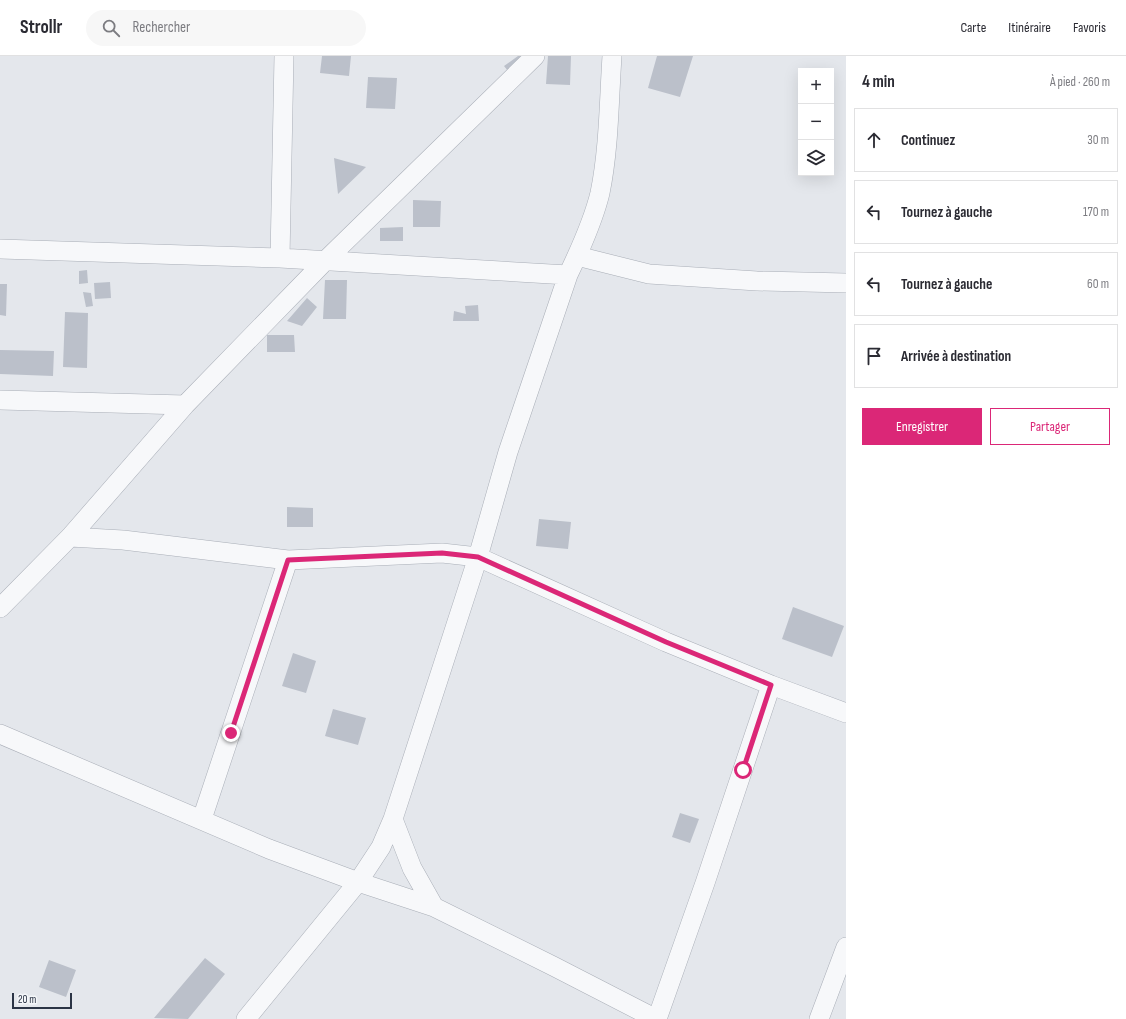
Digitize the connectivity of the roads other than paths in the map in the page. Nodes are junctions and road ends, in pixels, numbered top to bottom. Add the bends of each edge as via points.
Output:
1 (284, 56) edge
2 (535, 56) edge
3 (612, 56) edge
4 (0, 249) edge
5 (577, 256) junction
6 (280, 258) junction
7 (325, 261) junction
8 (568, 275) junction
9 (846, 283) edge
10 (0, 400) edge
11 (185, 405) junction
12 (70, 538) junction
13 (478, 557) junction
14 (288, 560) junction
15 (0, 608) edge
16 (771, 685) junction
17 (846, 713) edge
18 (0, 734) edge
19 (202, 819) junction
20 (393, 819) junction
21 (358, 882) junction
22 (434, 907) junction
23 (846, 947) edge
24 (246, 1019) edge
25 (656, 1019) edge
26 (819, 1019) edge

1 - 6 street
2 - 7 street
3 - 5 street via 599,194
4 - 6 street
5 - 8 street
5 - 9 street via 649,274 757,281
6 - 7 street
7 - 8 street
7 - 11 street
8 - 13 street via 508,452
10 - 11 street
11 - 12 street
12 - 14 street via 123,540
12 - 15 street
13 - 14 street via 442,553
13 - 16 street via 666,642
13 - 20 street
14 - 19 street
16 - 17 street
16 - 25 street via 705,883
18 - 19 street
19 - 21 street via 269,849
20 - 21 street via 381,847
20 - 22 street via 412,868
21 - 22 street
21 - 24 street
22 - 25 street
23 - 26 street

